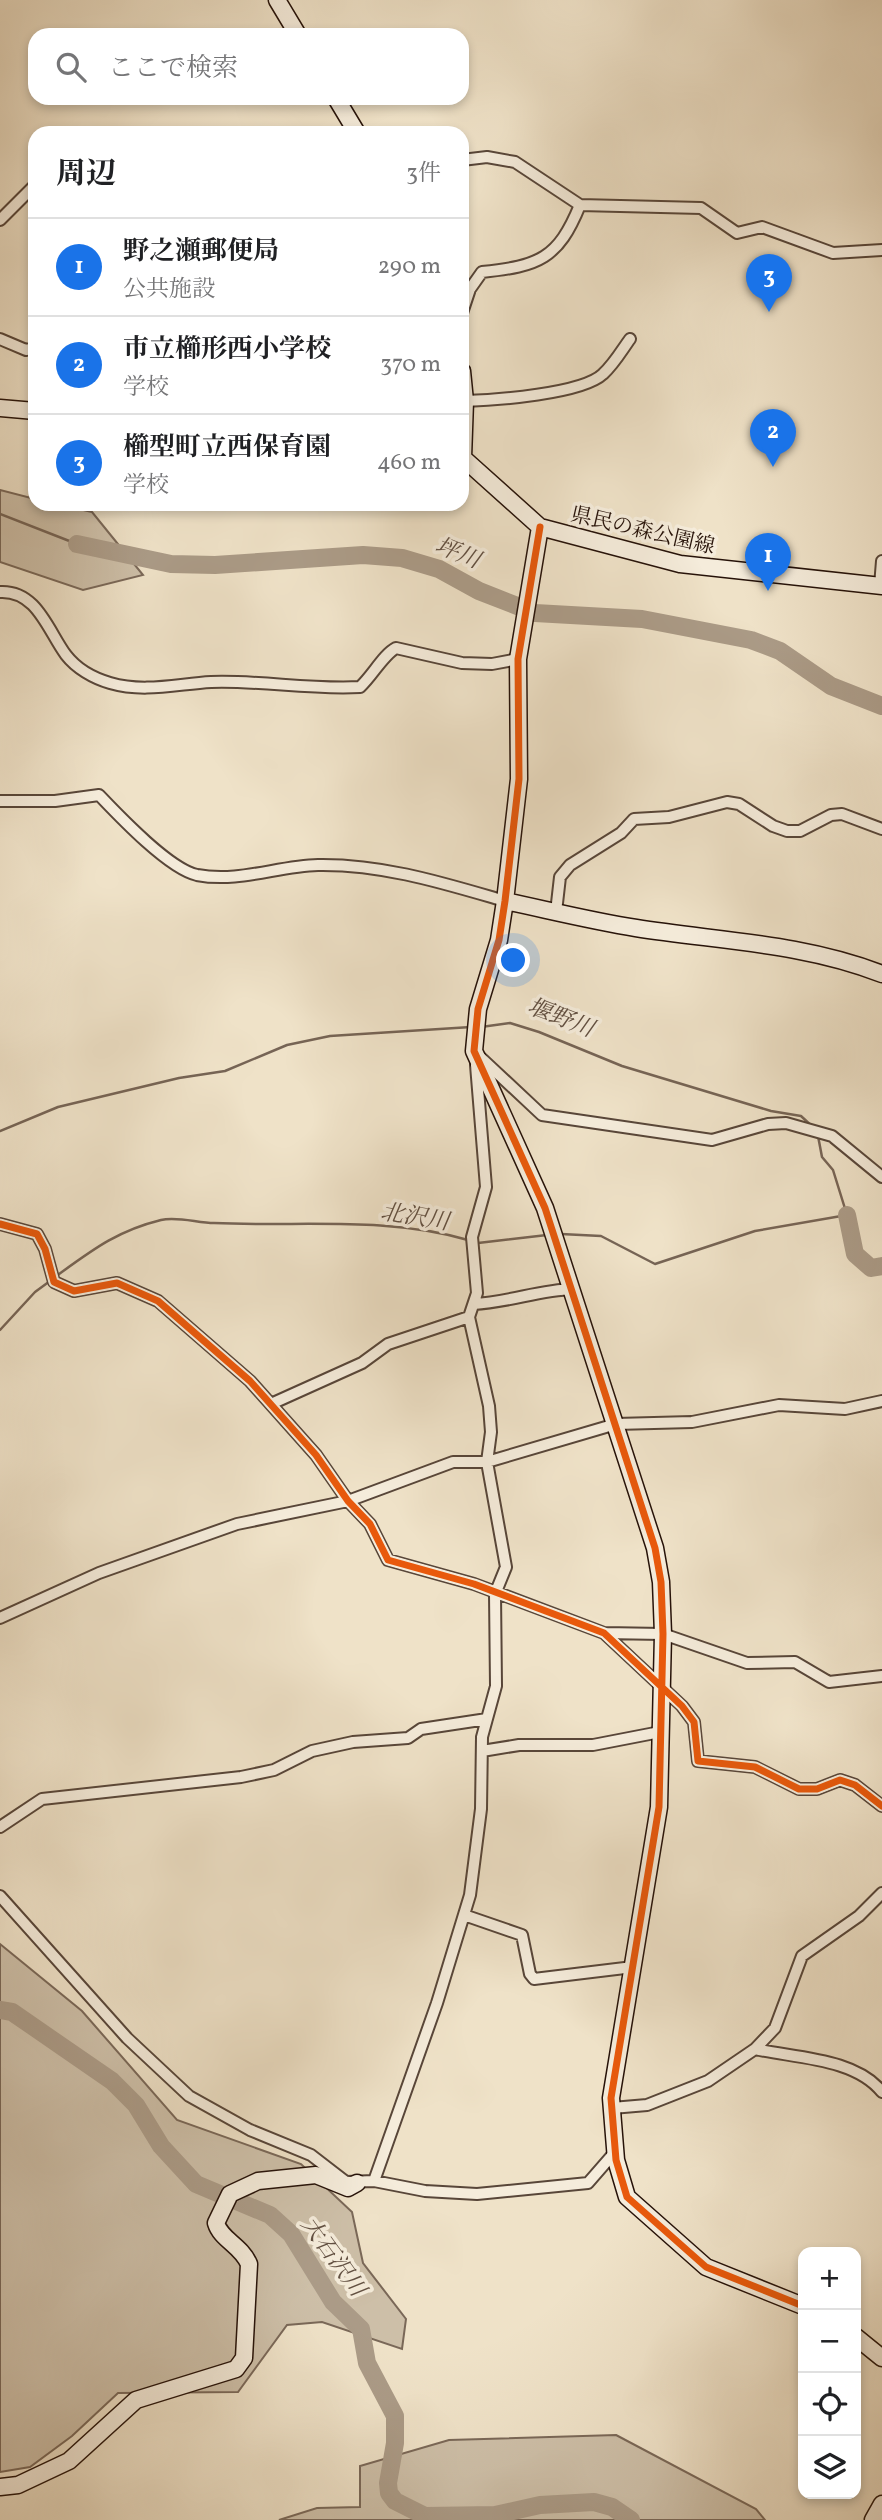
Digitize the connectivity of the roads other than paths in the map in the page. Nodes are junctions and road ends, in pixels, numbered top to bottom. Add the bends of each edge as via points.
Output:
1 (277, 0) edge
2 (294, 28) edge
3 (340, 105) edge
4 (353, 126) edge
5 (469, 159) edge
6 (28, 193) edge
7 (580, 205) junction
8 (0, 220) edge
9 (882, 250) edge
10 (469, 292) edge
11 (0, 339) edge
12 (630, 339) dead end
13 (28, 350) edge
14 (469, 401) edge
15 (0, 408) edge
16 (28, 410) edge
17 (469, 462) edge
18 (540, 527) junction
19 (882, 561) edge
20 (881, 586) edge
21 (0, 592) edge
22 (519, 653) junction
23 (0, 802) edge
24 (882, 829) edge
25 (505, 901) junction
26 (556, 912) junction
27 (882, 974) edge
28 (474, 1051) junction
29 (882, 1177) edge
30 (0, 1224) edge
31 (573, 1289) junction
32 (474, 1304) junction
33 (469, 1317) junction
34 (882, 1401) edge
35 (271, 1404) junction
36 (616, 1424) junction
37 (488, 1462) junction
38 (348, 1500) junction
39 (495, 1594) junction
40 (0, 1618) edge
41 (604, 1633) junction
42 (663, 1634) junction
43 (882, 1676) edge
44 (661, 1686) junction
45 (487, 1719) junction
46 (660, 1732) junction
47 (482, 1751) junction
48 (882, 1806) edge
49 (0, 1827) edge
50 (882, 1893) edge
51 (0, 1896) edge
52 (464, 1915) junction
53 (633, 1967) junction
54 (755, 2049) junction
55 (882, 2092) edge
56 (612, 2108) junction
57 (615, 2152) junction
58 (374, 2181) junction
59 (357, 2183) junction
60 (798, 2304) edge
61 (861, 2341) edge
62 (882, 2358) edge
63 (0, 2487) edge
64 (882, 2504) edge
65 (873, 2520) edge

1 - 2 street
3 - 4 street
5 - 7 street via 515,162
6 - 8 street
7 - 9 street via 701,208 737,233 762,227 833,253
7 - 10 street via 568,235 550,255 482,272
11 - 13 street
12 - 14 street via 602,376 567,389
15 - 16 street
17 - 18 street, 県民の森公園線
18 - 20 street, 県民の森公園線 via 680,564
18 - 22 street
19 - 20 street
21 - 22 street via 36,606 80,670 110,683 152,688 212,682 360,687 396,648 462,663 492,664
22 - 25 street via 519,779
23 - 25 street via 99,795 142,840 194,874 242,877 317,865 402,871
24 - 26 street via 842,814 800,831 787,831 727,802 669,817 634,820 560,877
25 - 26 street
25 - 28 street
26 - 27 street via 636,928 744,940 844,961
28 - 29 street via 542,1115 712,1140 786,1123 845,1145
28 - 31 street
28 - 32 street via 486,1187 472,1243
30 - 35 street via 37,1234 52,1277 74,1291 117,1283 158,1301
31 - 32 street
31 - 36 street
32 - 33 street
33 - 35 street via 388,1344 362,1363
33 - 37 street via 489,1406
34 - 36 street via 845,1409 779,1405 692,1422
35 - 38 street
36 - 37 street
36 - 42 street via 655,1548
37 - 38 street via 453,1462
37 - 39 street via 506,1567
38 - 39 street via 370,1524 388,1560
38 - 40 street via 237,1524 99,1573
39 - 41 street
39 - 45 street via 496,1686
41 - 42 street
41 - 44 street
42 - 43 street via 747,1663 795,1662 829,1682
42 - 44 street
44 - 46 street
44 - 48 street via 694,1722 698,1762 755,1767 799,1789 817,1789 840,1780 855,1785
45 - 47 street
45 - 49 street via 421,1728 408,1738 312,1751 274,1770 241,1777 42,1799
46 - 47 street via 593,1745 519,1745
46 - 53 street via 659,1807
47 - 52 street via 481,1809
50 - 54 street via 859,1916 802,1956 775,2028
51 - 59 street via 127,2038 189,2095 250,2130 311,2155 346,2182
52 - 53 street via 522,1934 534,1979
52 - 58 street
53 - 56 street
54 - 55 street via 841,2065
54 - 56 street via 708,2081 647,2105
56 - 57 street
57 - 58 street via 588,2183 477,2194 425,2191
57 - 60 street via 627,2197 706,2267
58 - 59 street
59 - 63 street via 348,2188 316,2175 286,2176 258,2181 230,2194 218,2216 218,2231 243,2250 249,2264 244,2358 236,2369 136,2400 69,2461 18,2485
61 - 62 street
64 - 65 street

